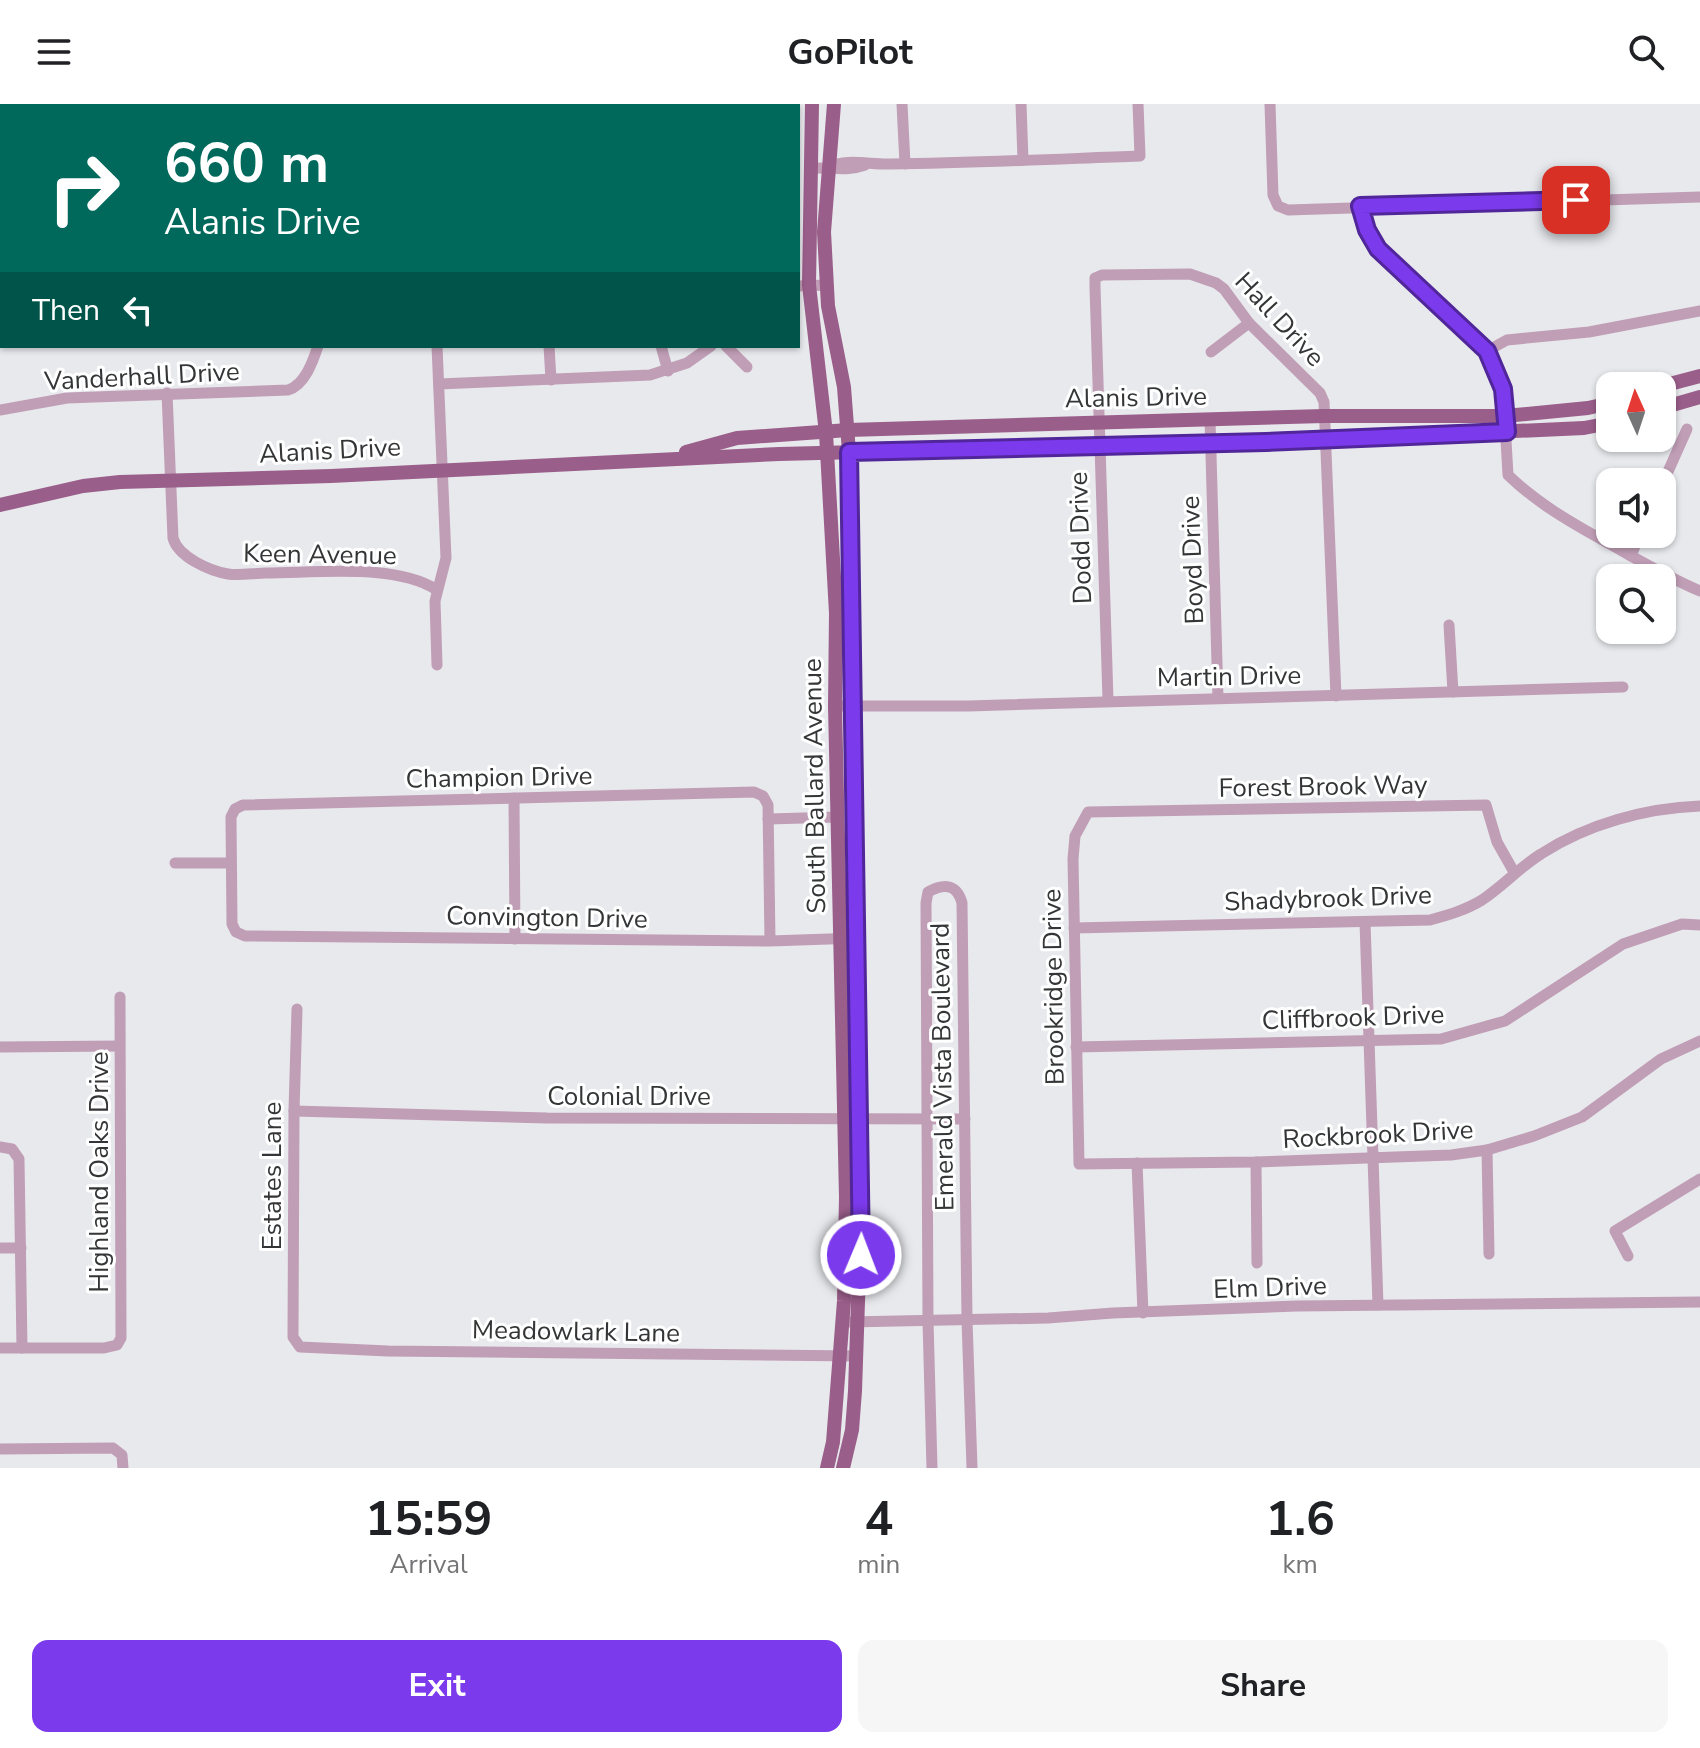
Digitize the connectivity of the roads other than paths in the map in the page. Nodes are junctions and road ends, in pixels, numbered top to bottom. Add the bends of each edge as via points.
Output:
1 (812, 104) edge
2 (834, 104) edge
3 (902, 104) edge
4 (1021, 104) edge
5 (1138, 104) edge
6 (1270, 104) edge
7 (1023, 160) junction
8 (905, 164) junction
9 (830, 167) junction
10 (810, 168) junction
11 (1700, 197) edge
12 (1360, 206) junction
13 (1095, 278) joint
14 (827, 285) junction
15 (804, 286) edge
16 (1700, 311) edge
17 (1249, 323) junction
18 (317, 348) edge
19 (437, 348) edge
20 (549, 348) edge
21 (662, 348) edge
22 (708, 348) edge
23 (728, 348) edge
24 (1487, 351) junction
25 (1211, 352) dead end
26 (747, 367) dead end
27 (668, 371) junction
28 (1700, 376) edge
29 (551, 380) junction
30 (1676, 382) edge
31 (439, 384) junction
32 (167, 393) junction
33 (1700, 397) edge
34 (1676, 404) edge
35 (1596, 406) edge
36 (0, 410) edge
37 (1324, 416) junction
38 (1505, 416) junction
39 (1210, 420) junction
40 (1098, 422) junction
41 (1596, 426) edge
42 (1687, 429) dead end
43 (848, 430) junction
44 (1507, 432) junction
45 (826, 433) junction
46 (1325, 439) junction
47 (1211, 443) junction
48 (1099, 445) junction
49 (849, 452) junction
50 (827, 453) junction
51 (665, 459) junction
52 (444, 468) junction
53 (1670, 468) edge
54 (172, 480) junction
55 (0, 505) edge
56 (1634, 548) edge
57 (1631, 556) junction
58 (437, 590) junction
59 (1700, 591) edge
60 (1449, 625) dead end
61 (437, 665) dead end
62 (1623, 687) dead end
63 (1453, 692) junction
64 (1336, 696) junction
65 (1218, 698) junction
66 (1108, 700) junction
67 (835, 706) junction
68 (852, 706) junction
69 (514, 798) junction
70 (1700, 806) edge
71 (1088, 812) joint
72 (838, 817) junction
73 (768, 819) junction
74 (175, 863) dead end
75 (230, 863) junction
76 (1514, 872) junction
77 (1365, 922) junction
78 (1700, 925) edge
79 (1074, 928) junction
80 (841, 938) junction
81 (858, 938) junction
82 (515, 939) junction
83 (770, 941) junction
84 (120, 997) dead end
85 (297, 1009) dead end
86 (1368, 1040) junction
87 (1700, 1041) edge
88 (119, 1046) junction
89 (0, 1047) edge
90 (1076, 1047) junction
91 (294, 1111) junction
92 (928, 1118) junction
93 (844, 1119) junction
94 (965, 1119) junction
95 (860, 1120) junction
96 (0, 1147) edge
97 (1487, 1150) junction
98 (1374, 1158) junction
99 (1256, 1162) junction
100 (1137, 1163) junction
101 (1079, 1164) joint
102 (1700, 1179) edge
103 (0, 1248) edge
104 (21, 1248) junction
105 (1489, 1254) dead end
106 (1628, 1256) dead end
107 (1257, 1263) dead end
108 (1700, 1302) edge
109 (1378, 1305) junction
110 (1143, 1313) junction
111 (842, 1320) junction
112 (967, 1320) junction
113 (928, 1321) junction
114 (859, 1323) junction
115 (296, 1343) joint
116 (0, 1348) edge
117 (22, 1348) junction
118 (838, 1355) junction
119 (857, 1356) junction
120 (0, 1449) edge
121 (123, 1468) edge
122 (827, 1468) edge
123 (843, 1468) edge
124 (932, 1468) edge
125 (972, 1468) edge

1 - 10 main road, South Ballard Avenue
2 - 9 main road, South Ballard Avenue
3 - 8 street
4 - 7 street
5 - 7 street via 1140,156
6 - 12 street via 1273,195 1278,206
7 - 8 street
8 - 9 street via 837,171
9 - 10 street
9 - 14 main road, South Ballard Avenue via 824,232
10 - 15 main road, South Ballard Avenue
11 - 12 street
12 - 24 street via 1378,249
13 - 17 street, Hall Drive via 1204,278 1224,289
13 - 40 street, Dodd Drive
14 - 15 street
14 - 43 main road, South Ballard Avenue
15 - 45 main road, South Ballard Avenue
16 - 24 street via 1589,332 1507,340
17 - 25 street
17 - 37 street, Hall Drive via 1320,393
18 - 32 street, Vanderhall Drive via 304,377 288,390
19 - 31 street
20 - 29 street
21 - 27 street
22 - 27 street
23 - 26 street
24 - 38 street via 1500,378
27 - 29 street
28 - 30 main road
29 - 31 street
31 - 52 street
32 - 36 street, Vanderhall Drive via 67,398
32 - 54 street, Keen Avenue
33 - 34 main road
35 - 38 main road, Alanis Drive
37 - 38 main road, Alanis Drive
37 - 39 main road, Alanis Drive
37 - 46 street, Hall Drive
38 - 44 street
39 - 40 main road, Alanis Drive
39 - 47 street, Boyd Drive
40 - 43 main road, Alanis Drive
40 - 48 street, Dodd Drive
41 - 44 main road, Alanis Drive
42 - 53 street
43 - 45 main road, Alanis Drive
43 - 49 main road, South Ballard Avenue
44 - 46 main road, Alanis Drive
44 - 57 street via 1508,475 1550,510
45 - 50 main road, South Ballard Avenue
45 - 51 main road, Alanis Drive via 737,438
46 - 47 main road, Alanis Drive
46 - 64 street, Hall Drive
47 - 48 main road, Alanis Drive
47 - 65 street, Boyd Drive
48 - 49 main road, Alanis Drive
48 - 66 street, Dodd Drive
49 - 50 main road, Alanis Drive
49 - 68 main road, South Ballard Avenue
50 - 51 main road, Alanis Drive
50 - 67 main road, South Ballard Avenue
51 - 52 main road, Alanis Drive
52 - 54 main road, Alanis Drive
52 - 58 street via 446,558
54 - 55 main road, Alanis Drive via 83,486
54 - 58 street, Keen Avenue via 175,544 199,564 229,574 373,574 422,580
56 - 57 street
57 - 59 street
58 - 61 street
60 - 63 street
62 - 63 street, Martin Drive
63 - 64 street, Martin Drive
64 - 65 street, Martin Drive
65 - 66 street, Martin Drive
66 - 68 street, Martin Drive
67 - 68 street, Martin Drive
67 - 72 main road, South Ballard Avenue
68 - 81 main road, South Ballard Avenue
69 - 73 street, Champion Drive via 754,792 768,805
69 - 75 street, Champion Drive via 243,805 231,817
69 - 82 street
70 - 76 street, Shadybrook Drive via 1644,813 1572,835
71 - 76 street, Forest Brook Way via 1486,805 1497,842
71 - 79 street, Brookridge Drive via 1075,836
72 - 73 street
72 - 80 main road, South Ballard Avenue
73 - 83 street
74 - 75 street
75 - 82 street, Convington Drive via 232,924 236,932 250,936
76 - 77 street, Shadybrook Drive via 1481,900 1456,912 1430,920
77 - 79 street, Shadybrook Drive
77 - 86 street
78 - 86 street, Cliffbrook Drive via 1682,924 1623,944 1505,1021 1441,1039
79 - 90 street, Brookridge Drive
80 - 81 street, Convington Drive
80 - 83 street, Convington Drive
80 - 93 main road, South Ballard Avenue
81 - 95 main road, South Ballard Avenue
82 - 83 street, Convington Drive
84 - 88 street, Highland Oaks Drive
85 - 91 street, Estates Lane
86 - 90 street, Cliffbrook Drive
86 - 98 street
87 - 97 street, Rockbrook Drive via 1661,1059 1582,1117
88 - 89 street
88 - 117 street, Highland Oaks Drive via 122,1330 117,1345 104,1348
90 - 101 street, Brookridge Drive
91 - 93 street, Colonial Drive
91 - 115 street, Estates Lane
92 - 94 street, Colonial Drive
92 - 94 street, Emerald Vista Boulevard via 926,903 928,892 950,886 960,893 962,903
92 - 95 street, Colonial Drive
92 - 113 street, Emerald Vista Boulevard
93 - 95 street, Colonial Drive
93 - 111 main road, South Ballard Avenue
94 - 112 street, Emerald Vista Boulevard
95 - 114 main road, South Ballard Avenue
96 - 104 street via 15,1150 19,1159
97 - 98 street, Rockbrook Drive
97 - 105 street
98 - 99 street, Rockbrook Drive
98 - 109 street
99 - 100 street, Rockbrook Drive
99 - 107 street
100 - 101 street, Rockbrook Drive
100 - 110 street
102 - 106 street via 1615,1231
103 - 104 street
104 - 117 street
108 - 109 street, Elm Drive
109 - 110 street, Elm Drive
110 - 112 street, Elm Drive
111 - 114 street, Elm Drive
111 - 118 main road, South Ballard Avenue
112 - 113 street, Elm Drive
112 - 125 street, Emerald Vista Boulevard
113 - 114 street, Elm Drive
113 - 124 street, Emerald Vista Boulevard
114 - 119 main road, South Ballard Avenue
115 - 118 street, Meadowlark Lane via 388,1351
116 - 117 street
118 - 119 street, Meadowlark Lane
118 - 122 main road, South Ballard Avenue
119 - 123 main road, South Ballard Avenue via 852,1430
120 - 121 street via 113,1448 120,1452

